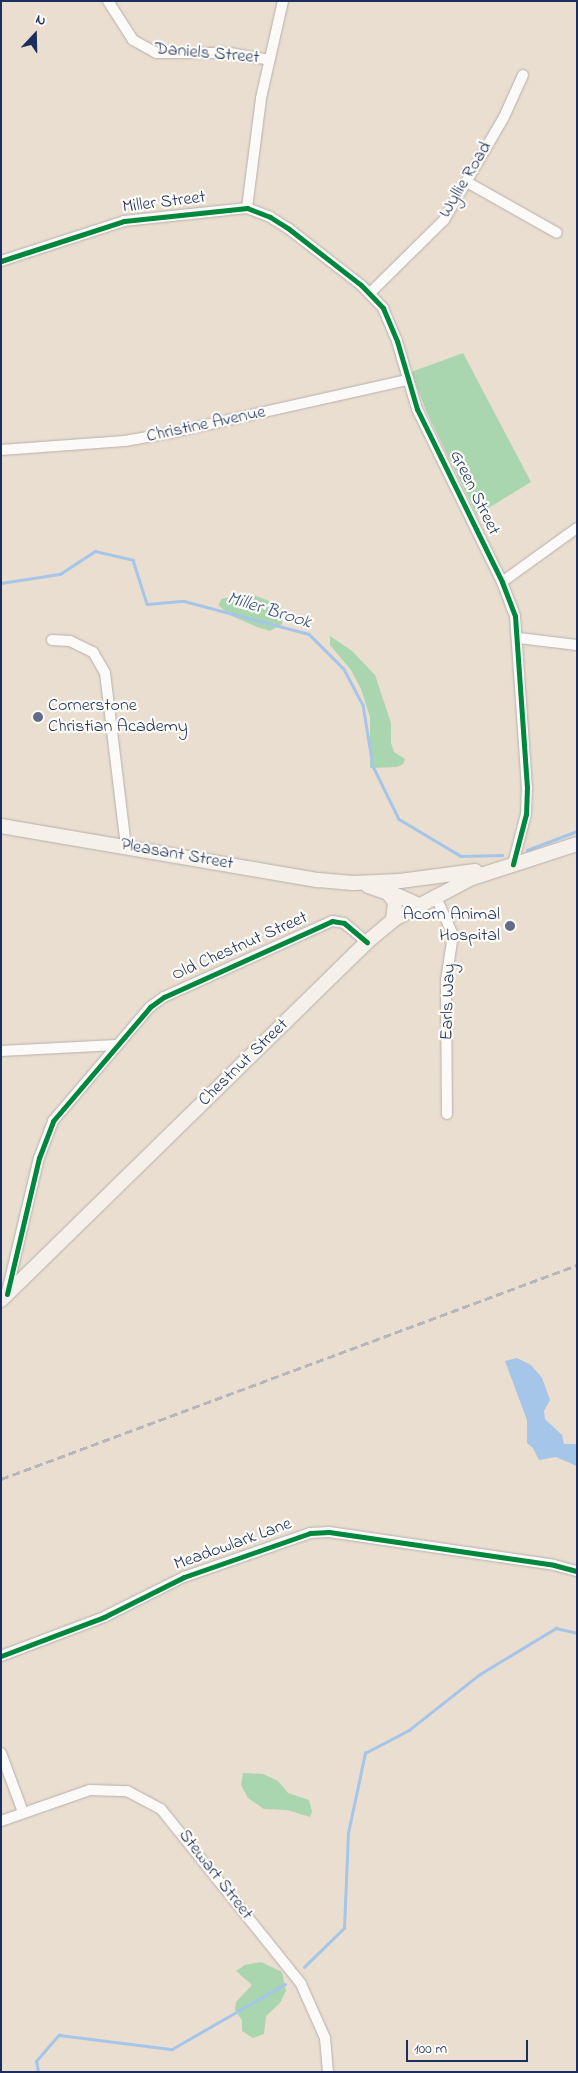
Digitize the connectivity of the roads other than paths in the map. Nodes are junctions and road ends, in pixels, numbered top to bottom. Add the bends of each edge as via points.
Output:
1 (108, 1) edge
2 (283, 1) edge
3 (269, 60) junction
4 (523, 75) dead end
5 (467, 182) junction
6 (246, 208) junction
7 (557, 233) dead end
8 (1, 261) edge
9 (370, 293) junction
10 (407, 380) junction
11 (1, 450) edge
12 (577, 528) edge
13 (502, 582) junction
14 (519, 638) junction
15 (52, 640) dead end
16 (577, 645) edge
17 (1, 826) edge
18 (577, 844) edge
19 (126, 847) junction
20 (513, 864) junction
21 (493, 869) junction
22 (400, 881) junction
23 (353, 883) junction
24 (382, 890) junction
25 (426, 900) junction
26 (393, 920) junction
27 (367, 942) junction
28 (116, 1045) junction
29 (1, 1051) edge
30 (446, 1114) dead end
31 (4, 1297) edge
32 (577, 1571) edge
33 (1, 1656) edge
34 (1, 1753) edge
35 (23, 1812) junction
36 (1, 1821) edge
37 (328, 2072) edge

1 - 3 street, Daniels Street via 133,40 156,53 230,53
2 - 3 street
3 - 6 street via 254,138
4 - 5 street, Wyllie Road
5 - 7 street
5 - 9 street, Wyllie Road via 444,220
6 - 8 street, Miller Street via 124,221
6 - 9 street, Green Street via 289,229
9 - 10 street, Green Street via 383,308 391,326
10 - 11 street, Christine Avenue via 125,441
10 - 13 street, Green Street via 417,410
12 - 13 street
13 - 14 street, Green Street
14 - 16 street
14 - 20 street, Green Street via 527,787 526,814
15 - 19 street via 70,641 93,652 106,673
17 - 19 main road, Pleasant Street
18 - 20 main road
19 - 23 main road, Pleasant Street
20 - 21 main road, Chestnut Street
21 - 22 main road, Pleasant Street
21 - 25 main road, Chestnut Street
22 - 23 main road, Pleasant Street
22 - 25 main road via 413,886
23 - 24 main road, Pleasant Street
24 - 25 main road, Pleasant Street
24 - 26 main road via 395,902
25 - 26 main road, Chestnut Street
25 - 30 street, Earls Way via 453,935 446,986
26 - 27 main road, Chestnut Street
27 - 28 street, Old Chestnut Street via 344,923 332,921 164,997
27 - 31 main road, Chestnut Street
28 - 29 street
28 - 31 street, Old Chestnut Street via 53,1121 45,1137
32 - 33 street, Meadowlark Lane via 339,1534 310,1533 184,1577 104,1617
34 - 35 street
35 - 36 street, Stewart Street
35 - 37 street, Stewart Street via 90,1790 127,1791 161,1808 301,1984 325,2038

